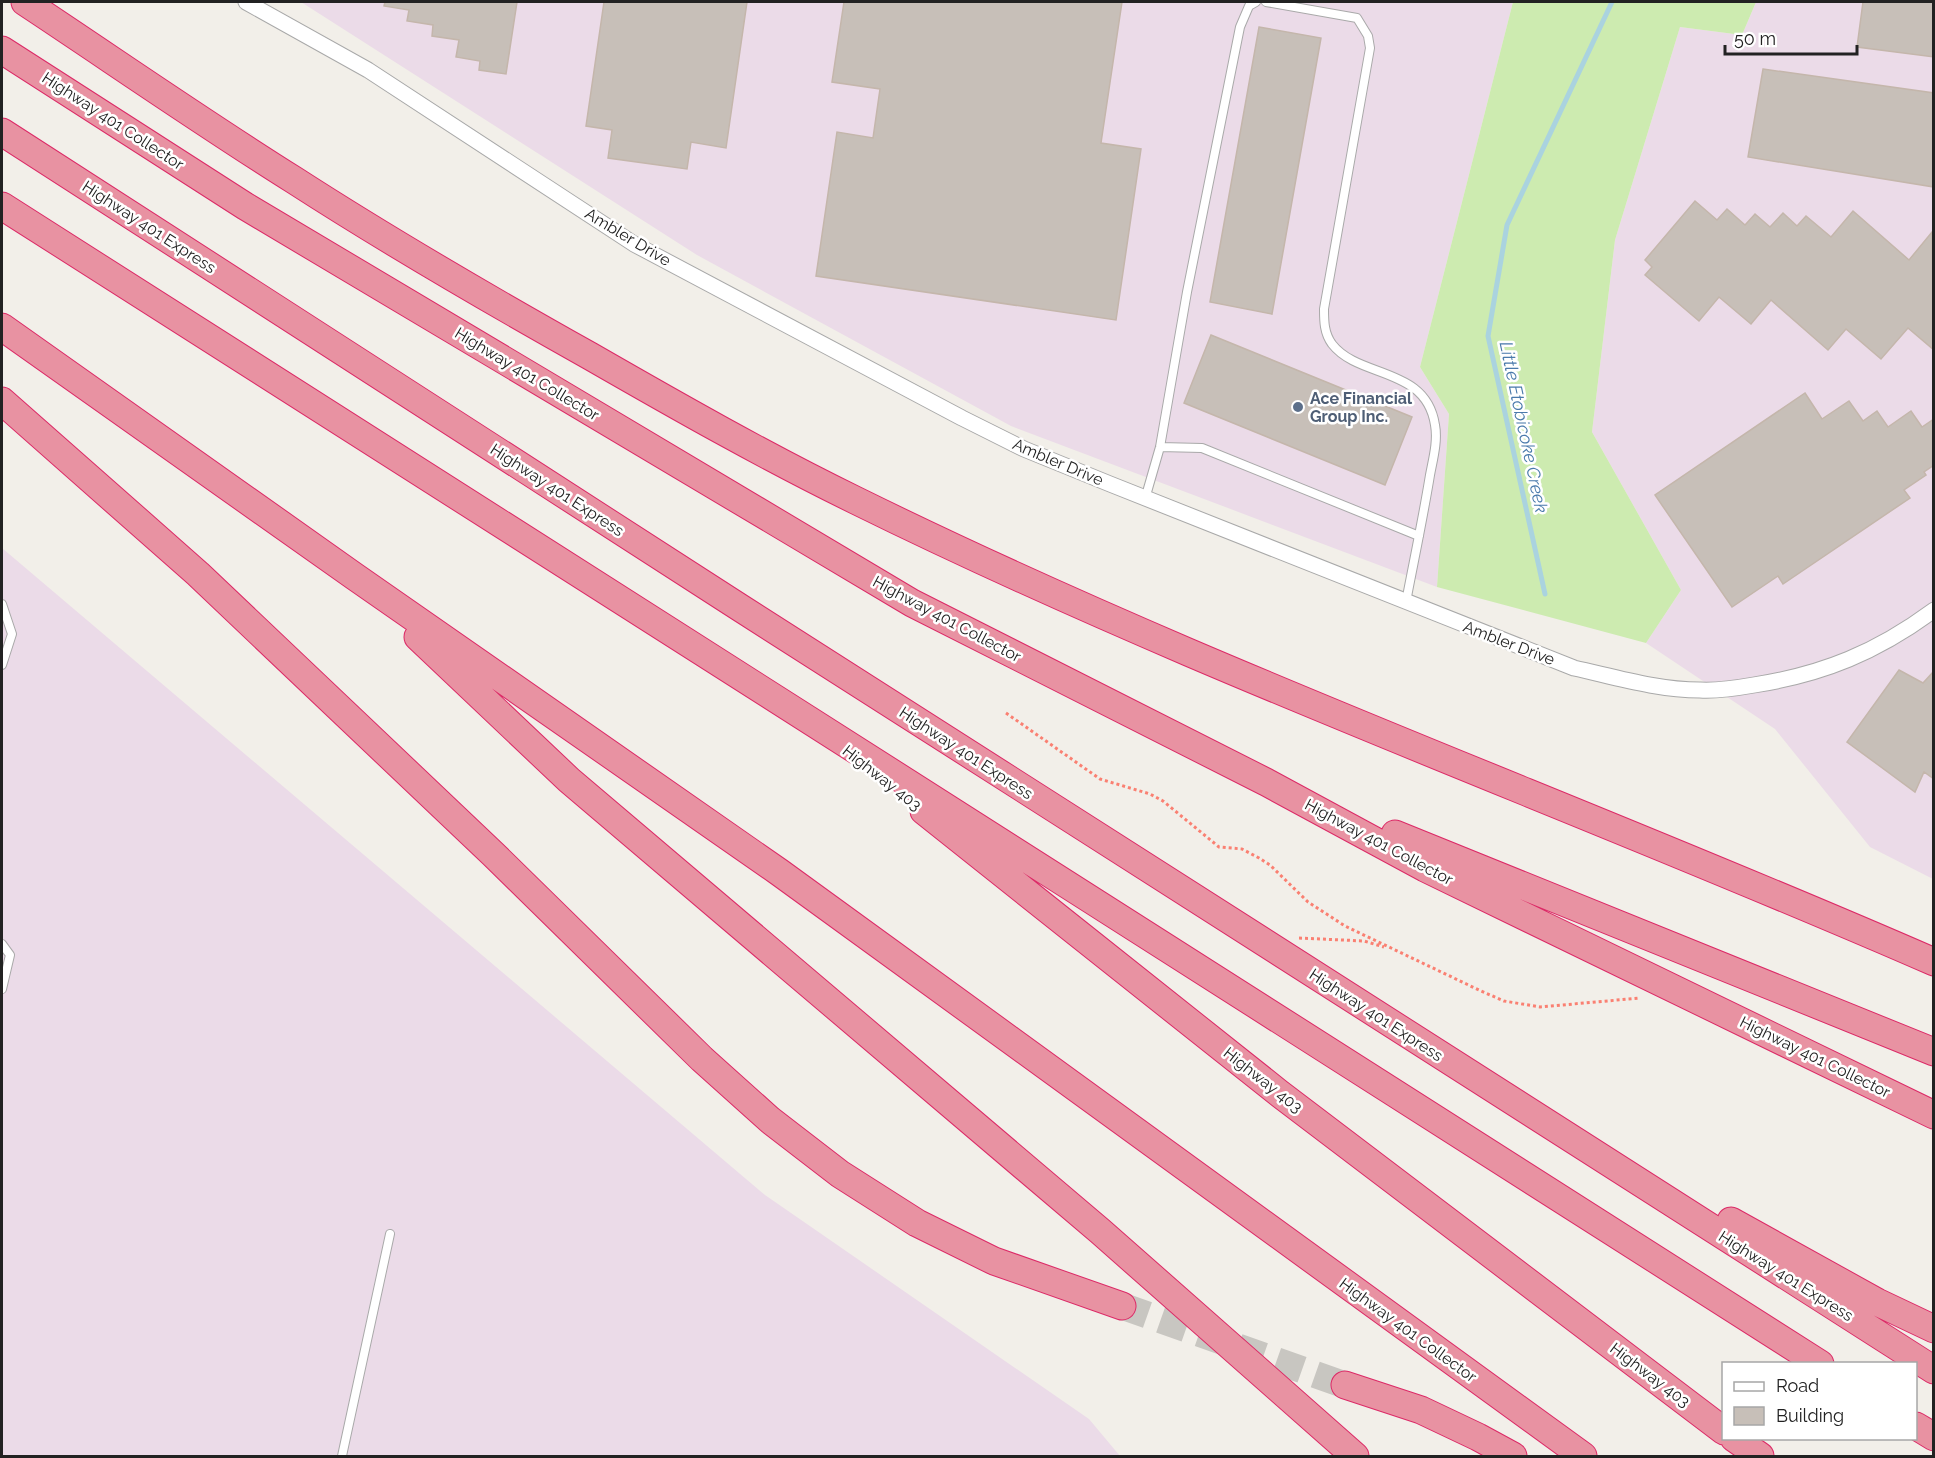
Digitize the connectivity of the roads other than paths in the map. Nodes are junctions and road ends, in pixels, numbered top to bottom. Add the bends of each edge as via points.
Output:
1 (25, 2) edge
2 (246, 2) edge
3 (1256, 2) edge
4 (1266, 2) edge
5 (2, 50) edge
6 (2, 132) edge
7 (2, 206) edge
8 (2, 327) edge
9 (2, 401) edge
10 (1160, 447) junction
11 (1145, 499) junction
12 (1419, 536) junction
13 (354, 576) junction
14 (1406, 602) junction
15 (2, 604) edge
16 (1934, 610) edge
17 (2, 665) edge
18 (810, 721) junction
19 (1266, 782) junction
20 (2, 944) edge
21 (1934, 962) edge
22 (2, 989) edge
23 (1934, 1052) edge
24 (1499, 1094) junction
25 (1934, 1115) edge
26 (390, 1234) dead end
27 (1122, 1306) tunnel mouth
28 (1934, 1329) edge
29 (1817, 1362) edge
30 (1934, 1370) edge
31 (1345, 1385) tunnel mouth
32 (1917, 1427) edge
33 (1722, 1429) edge
34 (1934, 1437) edge
35 (1737, 1440) edge
36 (1345, 1448) edge
37 (342, 1456) edge
38 (1361, 1456) edge
39 (1513, 1456) edge
40 (1583, 1456) edge
41 (1760, 1456) edge

1 - 21 highway via 292,180 448,276 851,499 1053,593
2 - 11 street, Ambler Drive via 368,70 634,244 962,418
3 - 10 lane via 1249,6 1240,27
4 - 12 lane via 1357,18 1368,36 1370,48 1324,309 1324,328 1341,352 1412,386 1432,413 1436,441
5 - 19 highway, Highway 401 Collector via 245,206 912,603
6 - 24 highway, Highway 401 Express
7 - 18 highway
8 - 13 highway, Highway 401 Collector
9 - 27 highway via 198,574 770,1120 840,1174 917,1223 994,1261
10 - 11 lane
10 - 12 lane via 1202,447
11 - 14 street, Ambler Drive
12 - 14 lane
13 - 36 highway via 568,780 1100,1231
13 - 40 highway, Highway 401 Collector via 779,872
14 - 16 street, Ambler Drive via 1574,668 1631,681 1700,690 1776,682 1813,673 1863,655
15 - 17 lane via 12,634
18 - 29 highway
18 - 33 highway, Highway 403 via 1280,1094
19 - 23 highway
19 - 25 highway, Highway 401 Collector via 1425,868
20 - 22 lane via 10,955
24 - 28 highway via 1877,1302
24 - 30 highway, Highway 401 Express
26 - 37 lane
31 - 39 highway via 1421,1410
32 - 34 highway
35 - 41 highway
36 - 38 highway

